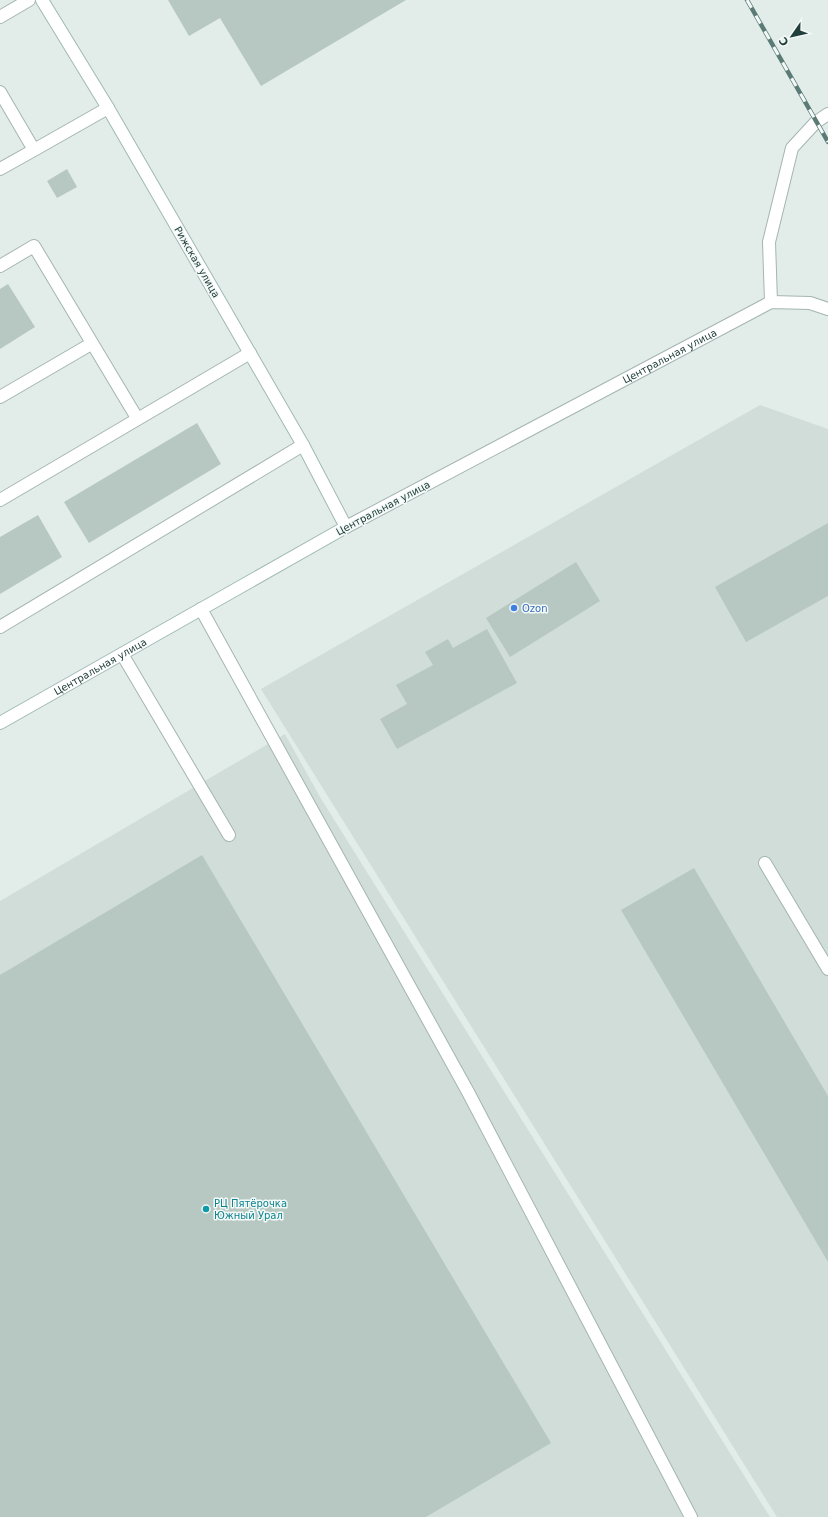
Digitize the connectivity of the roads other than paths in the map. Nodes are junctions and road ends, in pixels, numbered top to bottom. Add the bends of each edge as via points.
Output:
1 (29, 0) edge
2 (42, 0) edge
3 (0, 17) edge
4 (0, 92) edge
5 (108, 108) junction
6 (828, 114) edge
7 (34, 150) junction
8 (0, 169) edge
9 (0, 266) edge
10 (771, 302) junction
11 (828, 309) edge
12 (91, 344) junction
13 (250, 353) junction
14 (0, 397) edge
15 (137, 418) junction
16 (303, 445) junction
17 (0, 500) edge
18 (346, 527) junction
19 (201, 609) junction
20 (0, 627) edge
21 (122, 654) junction
22 (0, 724) edge
23 (229, 835) dead end
24 (765, 863) dead end
25 (828, 969) edge
26 (691, 1517) edge

1 - 3 street
2 - 5 street, Рижская улица
4 - 7 street
5 - 7 street
5 - 13 street, Рижская улица
6 - 10 street via 816,122 792,148 769,242
7 - 8 street
9 - 12 street via 34,246
10 - 11 street via 810,303
10 - 18 street, Центральная улица
12 - 14 street
12 - 15 street
13 - 15 street
13 - 16 street, Рижская улица
15 - 17 street
16 - 18 street, Рижская улица
16 - 20 street
18 - 19 street, Центральная улица
19 - 21 street, Центральная улица
19 - 26 street via 468,1092
21 - 22 street, Центральная улица
21 - 23 street
24 - 25 street

